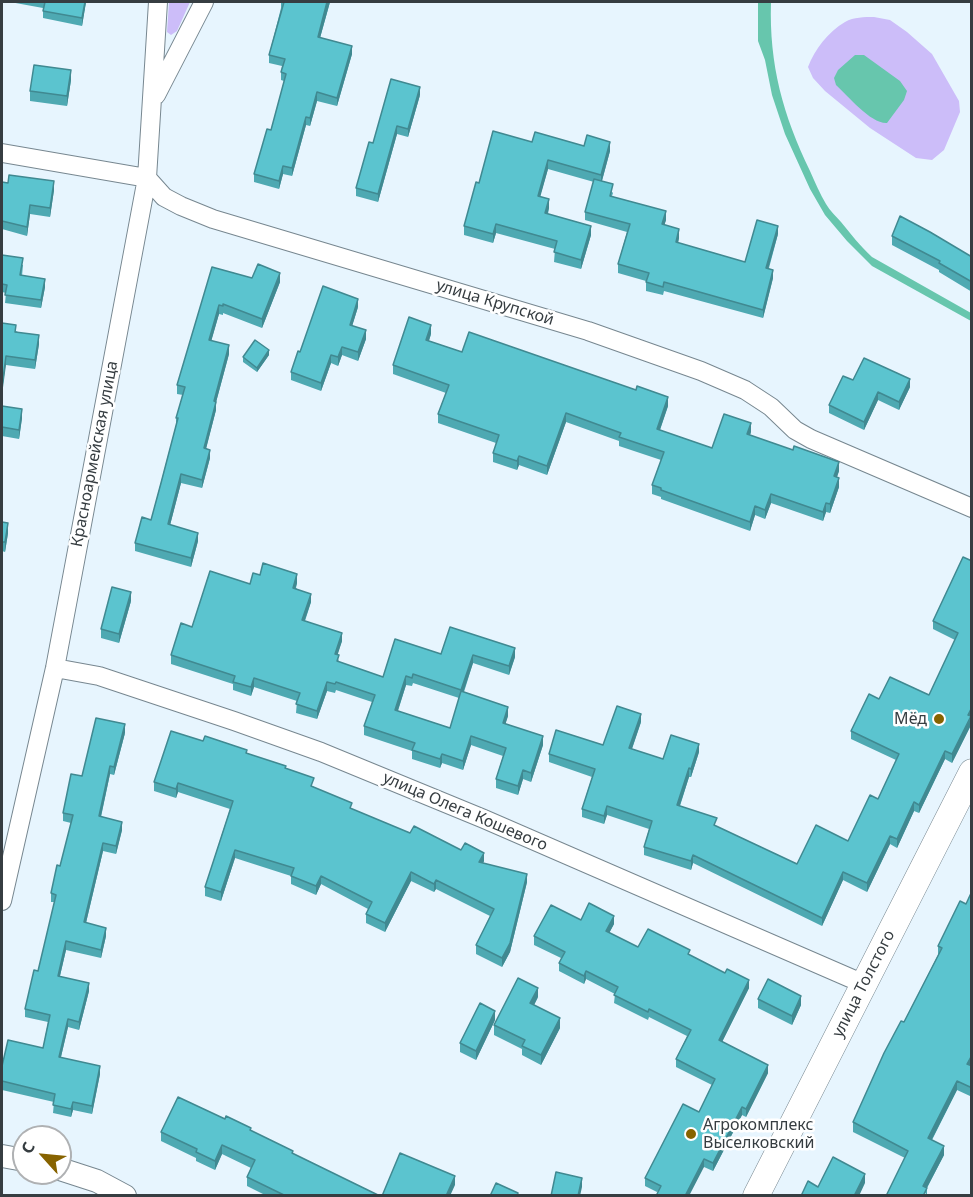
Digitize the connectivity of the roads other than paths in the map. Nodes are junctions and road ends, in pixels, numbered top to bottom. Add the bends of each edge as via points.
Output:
1 (158, 2) edge
2 (204, 2) edge
3 (152, 102) junction
4 (2, 153) edge
5 (147, 178) junction
6 (972, 507) edge
7 (55, 668) junction
8 (969, 785) edge
9 (2, 901) edge
10 (864, 984) junction
11 (72, 1172) edge
12 (125, 1196) edge
13 (756, 1196) edge

1 - 3 street, Красноармейская улица
2 - 3 street
3 - 5 street, Красноармейская улица
4 - 5 street
5 - 6 street, улица Крупской via 164,197 213,219 588,331 701,371 745,390 811,439
5 - 7 street, Красноармейская улица
7 - 9 street, Красноармейская улица
7 - 10 street, улица Олега Кошевого via 108,679 321,752
8 - 10 main road, улица Толстого
10 - 13 main road, улица Толстого
11 - 12 street

